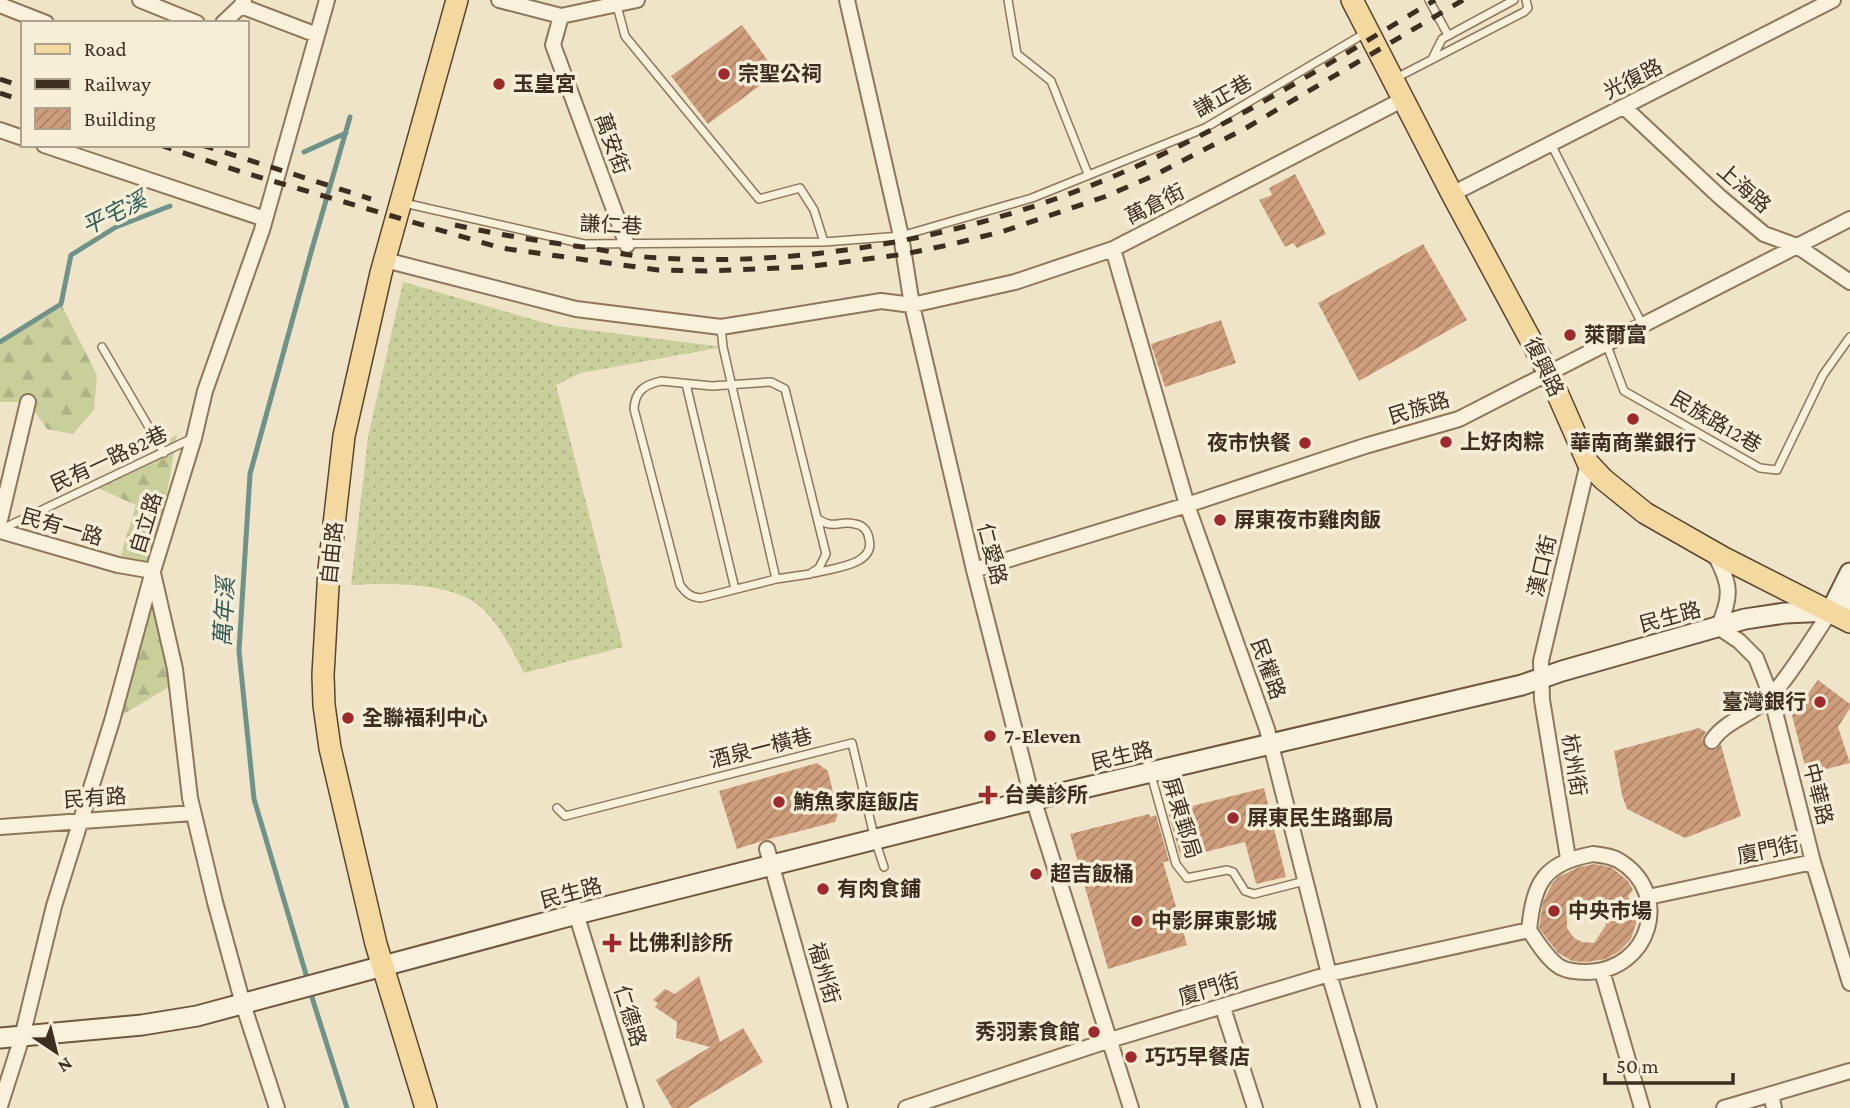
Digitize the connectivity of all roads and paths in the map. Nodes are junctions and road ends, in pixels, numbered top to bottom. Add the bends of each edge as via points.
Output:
1 (140, 0) edge
2 (327, 0) edge
3 (457, 0) edge
4 (499, 0) edge
5 (637, 0) edge
6 (847, 0) edge
7 (1008, 0) edge
8 (1352, 0) edge
9 (1429, 0) edge
10 (1514, 0) edge
11 (1527, 0) edge
12 (1833, 0) edge
13 (616, 2) edge
14 (242, 3) edge
15 (0, 5) edge
16 (561, 16) junction
17 (41, 21) edge
18 (192, 21) edge
19 (225, 21) edge
20 (1368, 32) junction
21 (1448, 34) junction
22 (317, 35) junction
23 (1432, 60) junction
24 (1392, 80) junction
25 (1402, 100) junction
26 (1624, 107) junction
27 (0, 130) edge
28 (21, 137) edge
29 (1551, 144) junction
30 (50, 147) edge
31 (1088, 174) junction
32 (1452, 194) junction
33 (401, 202) junction
34 (265, 219) junction
35 (1850, 219) edge
36 (901, 236) junction
37 (824, 242) junction
38 (627, 245) junction
39 (1797, 246) junction
40 (1113, 249) junction
41 (385, 260) junction
42 (1850, 282) edge
43 (912, 306) junction
44 (1642, 324) junction
45 (721, 327) junction
46 (1850, 337) edge
47 (1606, 343) junction
48 (102, 347) dead end
49 (1548, 372) junction
50 (686, 384) junction
51 (732, 385) junction
52 (28, 402) dead end
53 (194, 438) junction
54 (164, 453) junction
55 (1588, 463) junction
56 (1187, 505) junction
57 (817, 518) junction
58 (0, 520) edge
59 (0, 531) edge
60 (1714, 553) junction
61 (974, 570) junction
62 (153, 571) junction
63 (1850, 573) edge
64 (810, 574) junction
65 (776, 579) junction
66 (735, 589) junction
67 (1850, 601) edge
68 (1831, 611) junction
69 (1850, 622) edge
70 (1718, 627) junction
71 (1540, 679) junction
72 (1771, 696) junction
73 (1712, 741) dead end
74 (1270, 743) junction
75 (1148, 765) junction
76 (1032, 800) junction
77 (557, 808) dead end
78 (193, 813) junction
79 (81, 820) junction
80 (0, 827) edge
81 (875, 840) junction
82 (769, 858) junction
83 (1568, 858) junction
84 (1814, 862) junction
85 (884, 867) dead end
86 (1306, 880) junction
87 (1648, 897) junction
88 (574, 906) junction
89 (1529, 930) junction
90 (382, 968) junction
91 (1602, 971) junction
92 (1329, 974) junction
93 (1850, 983) edge
94 (243, 1004) junction
95 (1223, 1007) junction
96 (22, 1037) junction
97 (0, 1038) edge
98 (1110, 1040) junction
99 (1850, 1071) edge
100 (1773, 1101) edge
101 (0, 1106) edge
102 (277, 1108) edge
103 (426, 1108) edge
104 (636, 1108) edge
105 (840, 1108) edge
106 (906, 1108) edge
107 (1131, 1108) edge
108 (1255, 1108) edge
109 (1369, 1108) edge
110 (1642, 1108) edge
111 (1724, 1108) edge

1 - 18 street
2 - 22 street, 自立路
3 - 33 main road, 自由路
4 - 16 street
5 - 13 street
6 - 36 street, 仁愛路
7 - 31 lane via 1017,54 1051,81
8 - 20 main road, 復興路
9 - 21 lane
10 - 21 lane
11 - 23 lane via 1524,12
12 - 26 street, 光復路
13 - 16 street
13 - 37 lane via 625,36 759,199 800,188 814,210
14 - 19 street
14 - 22 street
15 - 17 street
16 - 38 street, 萬安街 via 552,45
20 - 24 main road, 復興路
20 - 31 lane, 謙正巷 via 1205,128
21 - 23 lane
22 - 34 street, 自立路
23 - 24 lane
24 - 25 main road, 復興路
25 - 32 main road, 復興路
25 - 40 street, 萬倉街
26 - 29 street, 光復路
26 - 39 street, 上海路 via 1764,234
27 - 28 street
29 - 32 street, 光復路
29 - 44 lane
30 - 34 street
31 - 36 lane, 謙正巷 via 1032,198
32 - 49 main road, 復興路
33 - 38 lane, 謙仁巷 via 584,244
33 - 41 main road, 自由路
34 - 53 street, 自立路 via 205,391
35 - 39 street, 民族路
36 - 37 lane, 謙仁巷
36 - 43 street, 仁愛路
37 - 38 lane, 謙仁巷
39 - 42 street, 上海路
39 - 44 street, 民族路
40 - 43 street, 萬倉街 via 1015,282
40 - 56 street, 民權路
41 - 45 street via 576,309
41 - 90 main road, 自由路 via 344,436 323,675 330,748
43 - 45 street via 881,301
43 - 61 street, 仁愛路
44 - 47 street, 民族路
45 - 51 lane
46 - 47 lane, 民族路12巷 via 1824,375 1777,470 1760,468 1624,391
47 - 49 street, 民族路
48 - 54 lane
49 - 55 main road, 復興路
49 - 56 street, 民族路 via 1459,419
50 - 51 lane
50 - 66 lane
50 - 66 lane via 649,384 640,389 634,409 680,585 701,598
51 - 57 lane via 771,382 785,389
51 - 65 lane
52 - 58 street
53 - 54 lane, 民有一路82巷
53 - 62 street, 自立路
54 - 59 lane, 民有一路82巷
55 - 60 main road, 復興路 via 1645,513
55 - 71 street, 漢口街
56 - 61 street, 民族路
56 - 74 street, 民權路
57 - 64 lane via 826,554
57 - 64 lane via 826,524 862,526 871,547 860,561
59 - 62 street, 民有一路
60 - 68 main road, 復興路
60 - 70 street via 1729,589 1727,609
61 - 76 street, 仁愛路
62 - 78 street, 自立路 via 175,668
62 - 79 street
63 - 68 street
64 - 65 lane
65 - 66 lane
67 - 68 street
68 - 69 main road, 復興路
68 - 70 street, 民生路 via 1785,612
68 - 72 street
70 - 71 street, 民生路
70 - 72 street, 中華路 via 1756,658
71 - 74 street, 民生路
71 - 83 street, 杭州街
72 - 73 street
72 - 84 street, 中華路
74 - 75 street, 民生路
74 - 86 street, 民權路
75 - 76 street, 民生路
75 - 86 lane, 屏東郵局 via 1175,864 1187,878 1227,870 1245,891 1254,894
76 - 81 street, 民生路
76 - 98 street, 仁愛路
77 - 81 lane, 酒泉一橫巷 via 565,816 852,743
78 - 79 street, 民有路
78 - 94 street, 自立路
79 - 80 street, 民有路
79 - 96 street
81 - 82 street, 民生路
81 - 85 lane, 酒泉一橫巷
82 - 88 street, 民生路
82 - 105 street, 福州街
83 - 87 street via 1592,853 1617,859 1637,875
83 - 89 street via 1545,875 1532,900
84 - 87 street, 廈門街
84 - 93 street, 中華路
86 - 92 street, 民權路
87 - 91 street via 1650,921 1642,944 1625,962
88 - 90 street, 民生路
88 - 104 street, 仁德路
89 - 91 street via 1560,967
89 - 92 street, 廈門街
90 - 94 street, 民生路
90 - 103 main road, 自由路
91 - 110 street
92 - 95 street, 廈門街
92 - 109 street, 民權路
94 - 96 street via 181,1020
94 - 102 street, 自立路
95 - 98 street, 廈門街
95 - 108 street
96 - 97 street
96 - 101 street
98 - 106 street, 廈門街
98 - 107 street, 仁愛路
99 - 100 street
100 - 111 street

